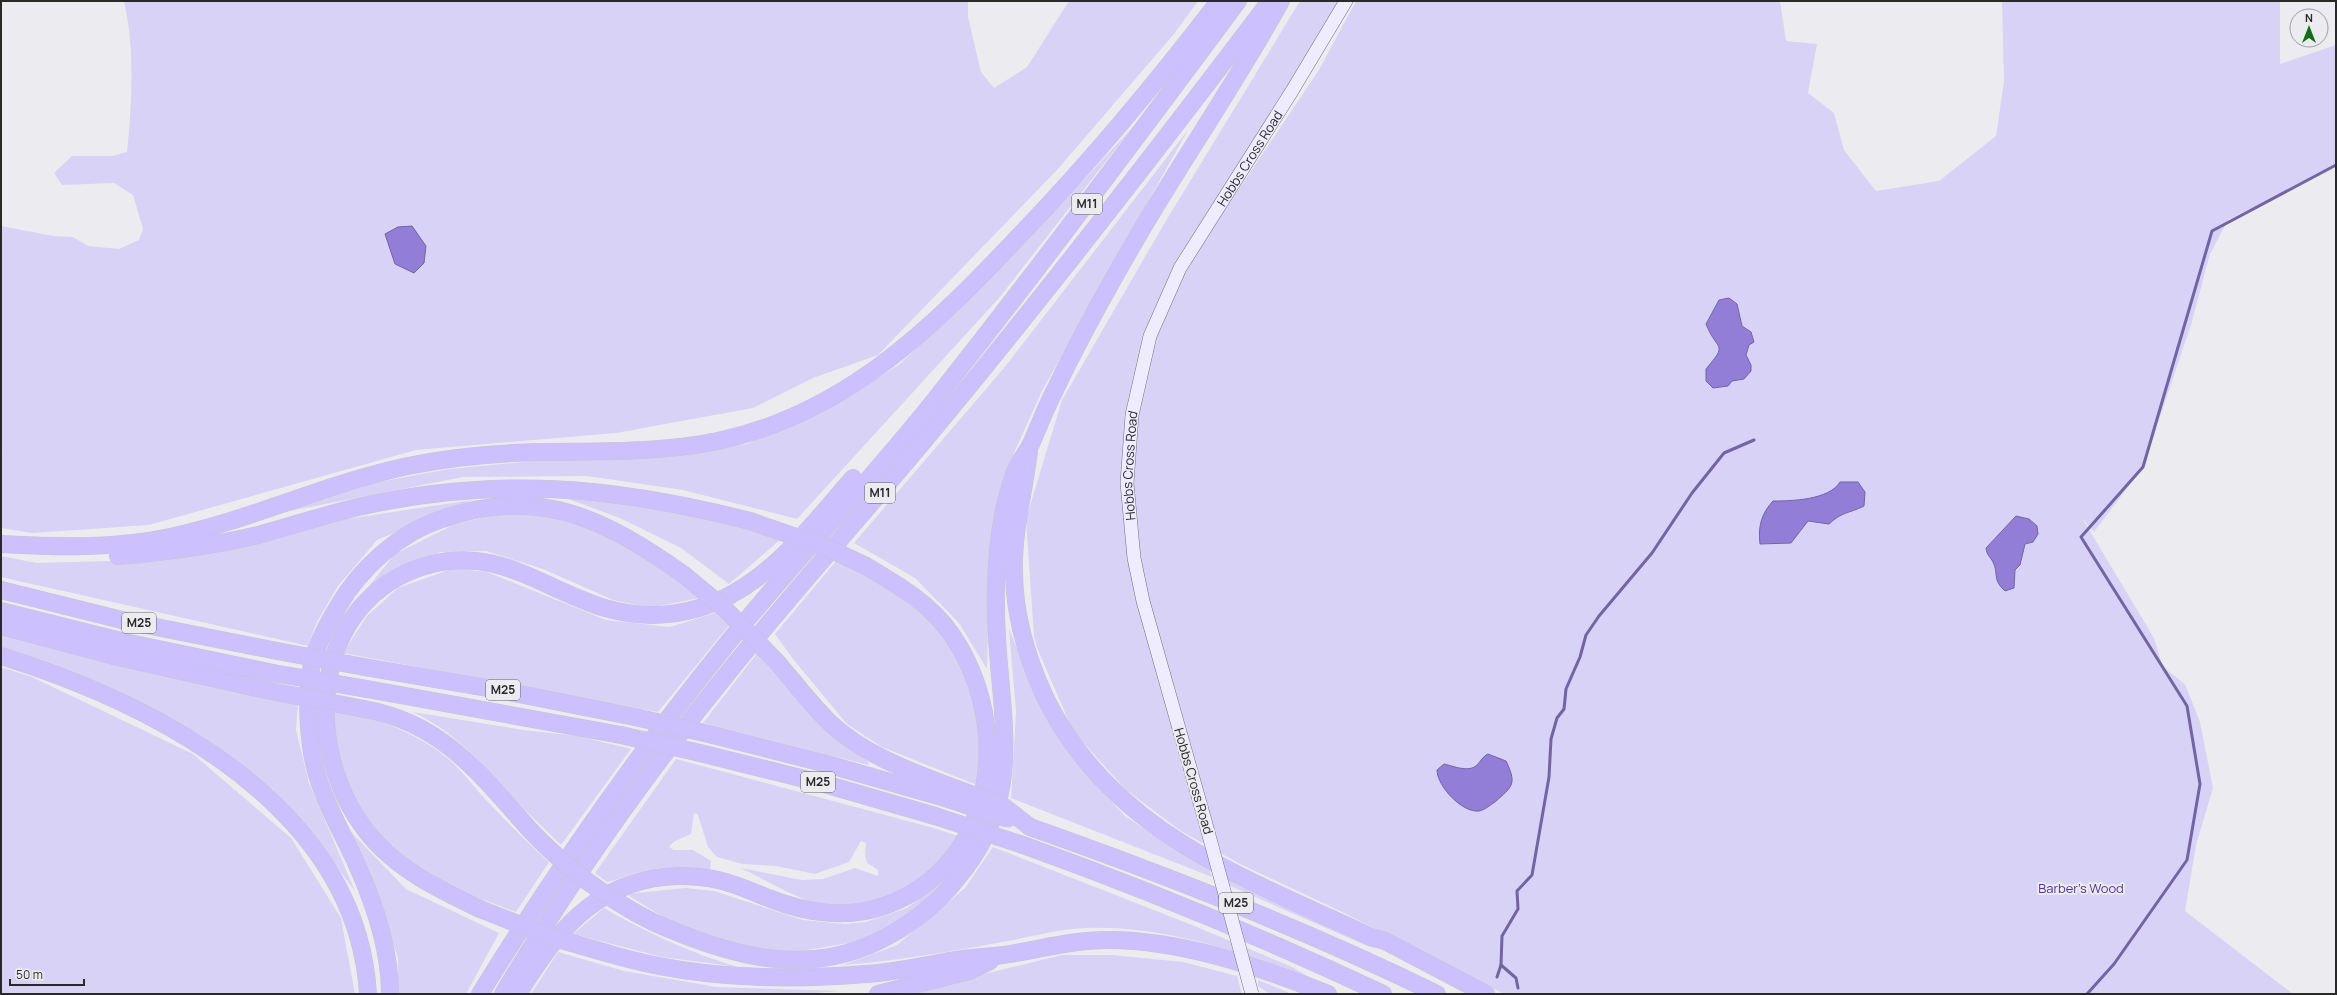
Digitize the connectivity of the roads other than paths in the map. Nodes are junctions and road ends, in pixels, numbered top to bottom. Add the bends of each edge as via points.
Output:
1 (1219, 1) edge
2 (1238, 1) edge
3 (1270, 1) edge
4 (1281, 1) edge
5 (1346, 1) edge
6 (932, 403) junction
7 (1030, 446) junction
8 (1, 545) edge
9 (1, 590) edge
10 (1, 611) edge
11 (1, 626) edge
12 (1, 656) edge
13 (365, 700) junction
14 (944, 791) junction
15 (1371, 937) junction
16 (1003, 955) junction
17 (368, 994) edge
18 (390, 994) edge
19 (480, 994) edge
20 (502, 994) edge
21 (518, 994) edge
22 (878, 994) edge
23 (1252, 994) edge
24 (1328, 994) edge
25 (1383, 994) edge
26 (1437, 994) edge
27 (1471, 994) edge
28 (1486, 994) edge

1 - 8 highway via 1152,88 1074,178 947,309 888,362 844,392 797,415 746,433 696,445 643,450 494,454 411,466 323,489 212,526 149,541 71,546
2 - 6 highway, M11 via 1104,183
3 - 20 highway, M11 via 1122,197 986,365 694,715 595,852
4 - 7 highway via 1114,277 1060,378
5 - 23 street, Hobbs Cross Road, bridge via 1180,268 1150,336 1132,414 1127,483 1132,546 1143,601
6 - 16 highway, bridge via 869,460 773,564 745,587 708,605 660,615 622,612 591,603 512,568 471,560 417,569 386,586 365,604 339,640 329,674 326,732 337,779 360,822 385,851 417,877 480,909 551,937 648,964 703,972 813,977 892,971
6 - 19 highway, M11 via 728,643 642,752 579,841
7 - 13 highway, M25, bridge via 1015,470 998,555 997,641 1005,740 1000,794 987,833 963,872 944,895 904,927 865,947 813,959 777,960 738,954 653,922 611,899 554,855 486,779 477,763 455,742 411,715
7 - 15 highway via 1015,533 1014,572 1018,612 1037,677 1054,714 1075,747 1119,798 1150,824 1230,870
8 - 21 highway, bridge via 43,554 84,557 165,552 217,544 364,506 441,493 490,488 597,491 678,504 750,521 828,548 866,566 914,596 936,616 965,655 977,680 985,708 988,753 982,800 976,818 962,846 938,873 917,890 884,906 864,911 823,912 800,908 747,889 706,879 675,876 630,884 597,900 573,918 539,961
9 - 14 highway, M25, bridge via 126,621 635,717
10 - 13 highway, M25, bridge via 118,640 291,676
11 - 13 highway, M25, bridge via 118,657 271,691
12 - 17 highway via 91,689 151,718 224,763 271,800 311,845 341,894 353,921 362,953
13 - 25 highway, M25, bridge via 621,735 827,785 935,816 1104,875 1242,930
14 - 18 highway, bridge via 851,740 819,712 778,662 725,609 683,574 621,534 577,514 543,507 494,505 453,515 410,533 376,560 344,596 319,643 312,664 309,688 314,762 331,811 357,864 376,914 388,967
14 - 26 highway, M25, bridge via 1030,827 1235,903 1378,965
15 - 27 highway via 1382,946
15 - 28 highway via 1385,941
16 - 22 highway via 969,971
16 - 24 highway via 1076,942 1141,942 1220,958

